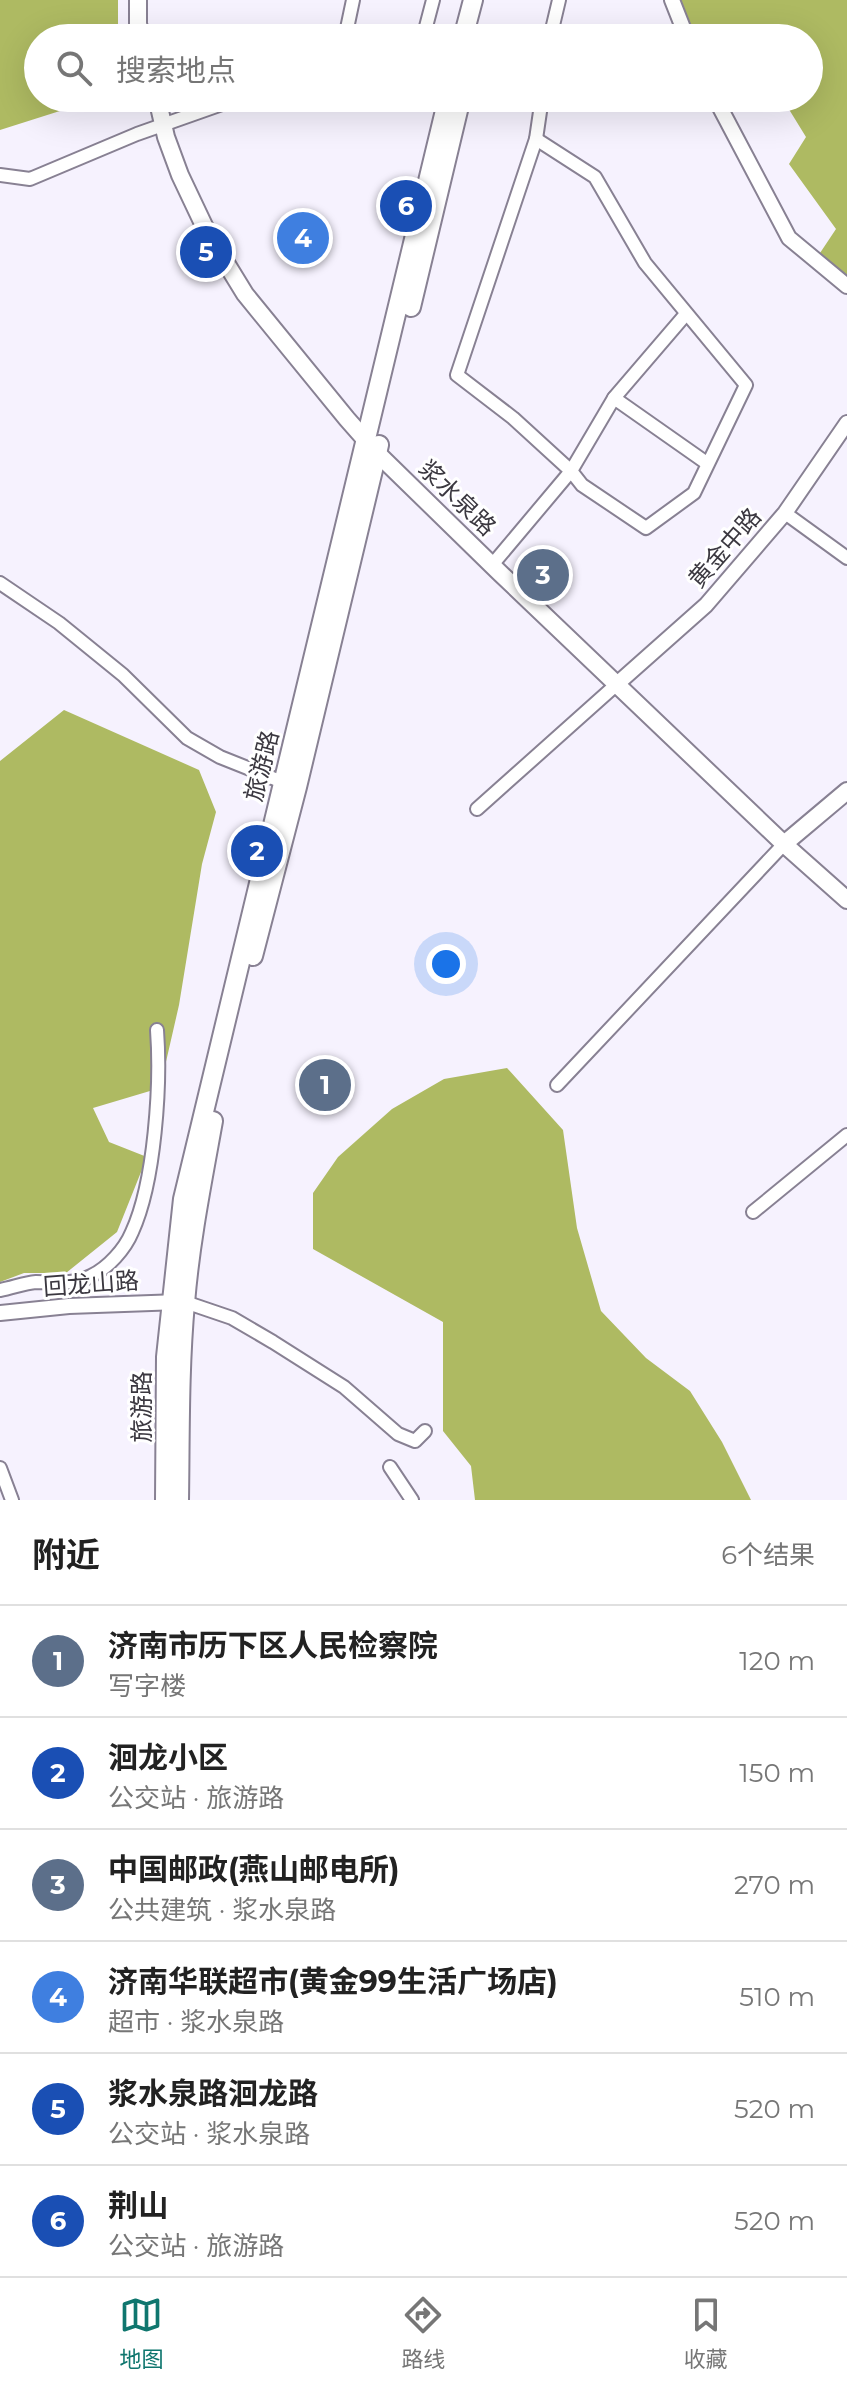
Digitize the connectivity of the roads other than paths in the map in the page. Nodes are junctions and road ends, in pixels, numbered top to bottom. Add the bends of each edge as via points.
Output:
1 (138, 0) edge
2 (353, 0) edge
3 (433, 0) edge
4 (473, 0) edge
5 (485, 0) edge
6 (559, 0) edge
7 (672, 0) edge
8 (138, 24) edge
9 (348, 24) edge
10 (427, 24) edge
11 (467, 24) edge
12 (479, 24) edge
13 (553, 24) edge
14 (681, 24) edge
15 (160, 112) edge
16 (201, 112) edge
17 (445, 112) edge
18 (457, 112) edge
19 (540, 112) edge
20 (722, 112) edge
21 (163, 126) junction
22 (536, 139) junction
23 (0, 175) edge
24 (847, 286) edge
25 (686, 314) junction
26 (614, 398) junction
27 (847, 423) edge
28 (372, 446) junction
29 (708, 464) junction
30 (571, 471) junction
31 (785, 513) junction
32 (847, 558) edge
33 (492, 565) junction
34 (0, 583) edge
35 (617, 684) junction
36 (290, 785) junction
37 (847, 791) edge
38 (477, 809) dead end
39 (784, 844) junction
40 (847, 900) edge
41 (157, 1030) dead end
42 (557, 1085) dead end
43 (847, 1135) edge
44 (753, 1212) dead end
45 (0, 1290) edge
46 (178, 1302) junction
47 (0, 1313) edge
48 (425, 1431) dead end
49 (390, 1467) dead end
50 (0, 1468) edge
51 (12, 1500) edge
52 (165, 1500) edge
53 (179, 1500) edge
54 (412, 1500) edge

1 - 8 main road
2 - 9 street
3 - 10 street
4 - 11 main road
5 - 12 main road
6 - 13 street
7 - 14 street
15 - 21 main road, 浆水泉路
16 - 21 street
17 - 28 main road, 旅游路
18 - 28 main road, 旅游路
19 - 22 street
20 - 24 street via 789,238
21 - 23 street via 30,179
21 - 28 main road, 浆水泉路 via 207,232 245,294
22 - 25 street via 595,177 645,263
22 - 30 street via 457,375
25 - 26 street
25 - 29 street via 746,385
26 - 29 street
26 - 30 street
27 - 31 street, 黄金中路
28 - 33 main road, 浆水泉路
28 - 36 main road, 旅游路
29 - 30 street via 694,493 646,528 582,485
30 - 33 street
31 - 32 street
31 - 35 street, 黄金中路 via 706,605
33 - 35 main road, 浆水泉路
34 - 36 street via 123,675 187,738
35 - 38 street
35 - 39 main road, 浆水泉路
36 - 46 main road, 旅游路 via 183,1199
37 - 39 main road
39 - 40 main road, 浆水泉路
39 - 42 street
41 - 45 street via 154,1131 132,1232 108,1265 90,1277
43 - 44 street
46 - 47 street, 回龙山路
46 - 48 street via 232,1318 344,1387 398,1434 415,1441
46 - 52 main road, 旅游路 via 166,1357
46 - 53 main road, 旅游路
49 - 54 street
50 - 51 street

